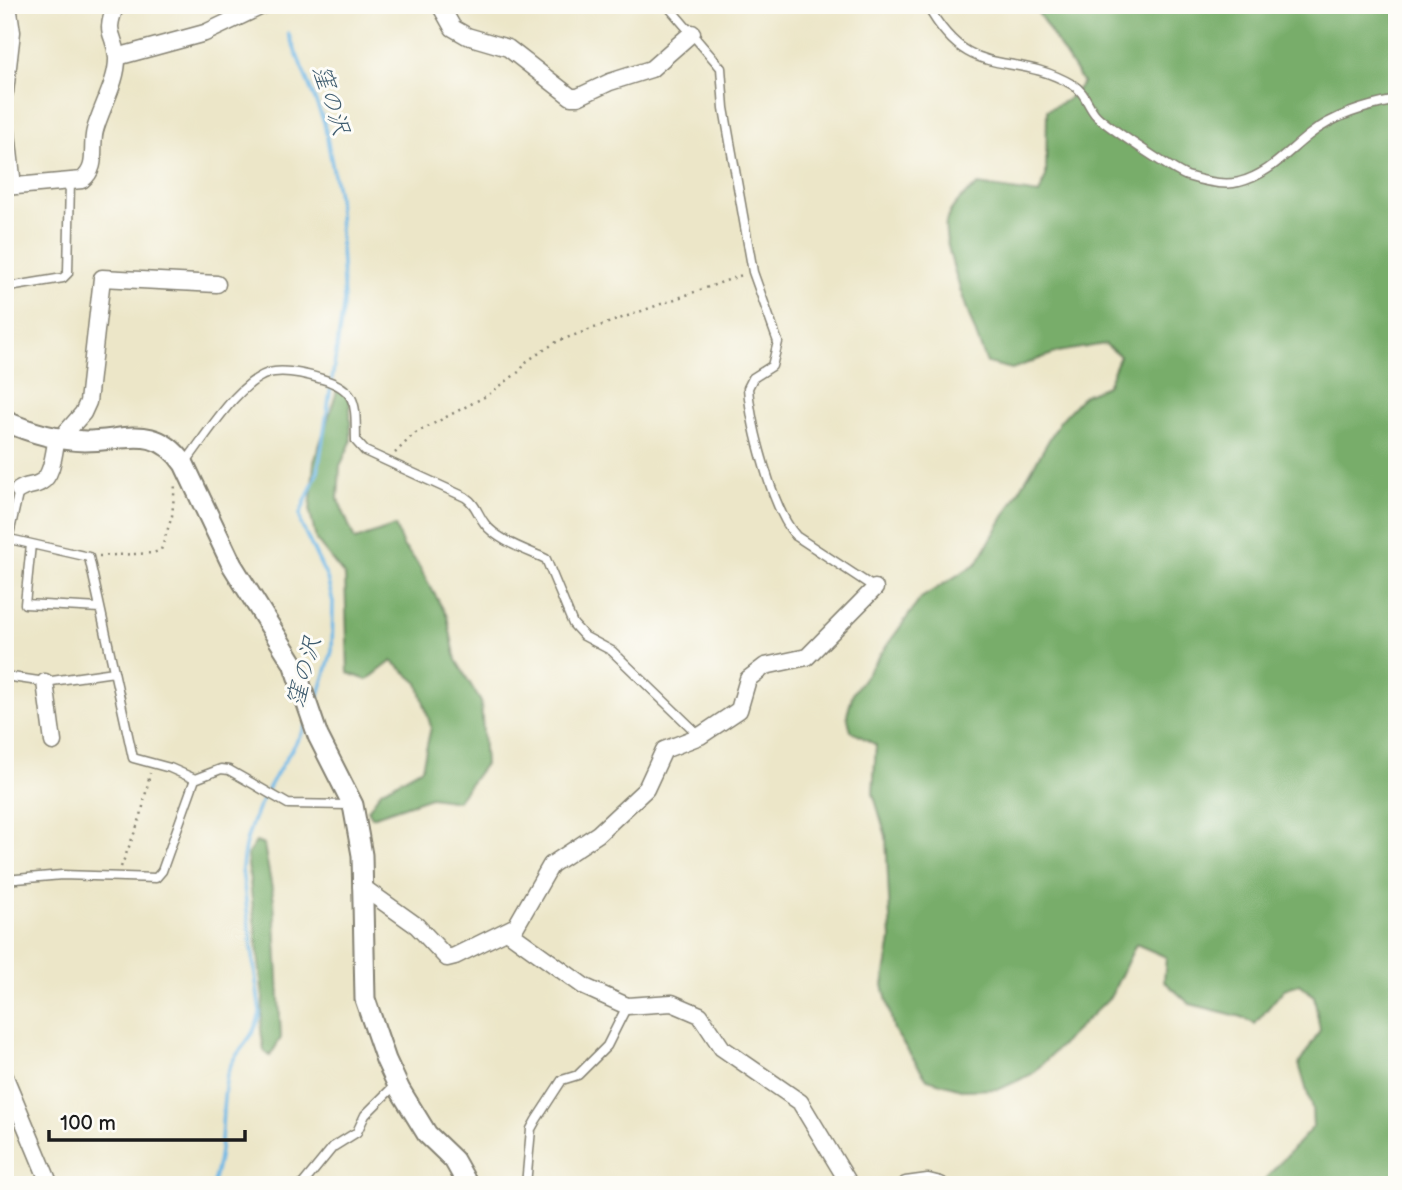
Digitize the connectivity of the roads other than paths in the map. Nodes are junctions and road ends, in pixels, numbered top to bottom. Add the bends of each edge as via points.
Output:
1 (8, 5) edge
2 (116, 5) edge
3 (264, 5) edge
4 (440, 5) edge
5 (667, 5) edge
6 (927, 5) edge
7 (692, 33) junction
8 (117, 57) junction
9 (5, 92) edge
10 (1397, 100) edge
11 (5, 115) edge
12 (70, 181) junction
13 (9, 186) edge
14 (217, 284) dead end
15 (15, 286) dead end
16 (5, 421) edge
17 (59, 438) junction
18 (184, 464) junction
19 (19, 490) joint
20 (7, 538) edge
21 (31, 544) junction
22 (875, 588) joint
23 (100, 608) junction
24 (114, 673) junction
25 (5, 676) edge
26 (45, 682) junction
27 (700, 736) junction
28 (53, 742) dead end
29 (195, 779) junction
30 (353, 805) junction
31 (5, 880) edge
32 (361, 886) junction
33 (508, 931) junction
34 (627, 1006) junction
35 (5, 1077) edge
36 (397, 1083) junction
37 (50, 1185) edge
38 (302, 1185) edge
39 (468, 1185) edge
40 (526, 1185) edge
41 (850, 1185) edge
42 (905, 1185) edge
43 (940, 1185) edge

1 - 9 street via 12,32
2 - 8 street via 108,32
3 - 8 street via 205,33
4 - 7 street via 453,28 508,48 571,97 651,69
5 - 7 lane
6 - 10 lane via 965,53 1074,85 1095,115 1186,175 1219,183 1238,182 1276,164 1310,134 1346,114
7 - 22 lane via 721,68 753,272 778,342 772,366 753,378 748,388 776,503 796,536
8 - 12 street via 94,132 92,167 82,180
11 - 13 street
12 - 13 street
12 - 15 lane via 68,273 63,278
14 - 17 street via 102,278 88,402
16 - 17 street
17 - 18 street via 149,438 175,452
17 - 19 street via 48,477
18 - 27 lane via 230,404 264,375 274,372 336,384 351,394 356,441 365,451 465,496 498,536 545,559 573,624 584,636 612,651
18 - 30 street via 232,565 293,663 318,736
19 - 20 lane
20 - 21 lane
21 - 23 lane via 89,557
21 - 23 lane via 25,604
22 - 27 street via 807,657 765,666 748,679 738,710
23 - 24 lane
24 - 26 lane
24 - 29 lane via 132,758
25 - 26 lane
26 - 28 street
27 - 33 street via 664,750 646,789 598,834 551,864 523,917
29 - 30 lane via 229,770 296,805
29 - 31 lane via 156,878 62,875
30 - 32 street via 362,855
32 - 33 street via 417,926 447,958
32 - 36 street via 365,999
33 - 34 street via 559,971
34 - 40 lane via 607,1046 578,1075 562,1080 536,1120 531,1129
34 - 41 street via 672,1003 700,1015 722,1048 800,1102
35 - 37 street
36 - 38 lane via 365,1115 357,1132 333,1147
36 - 39 street via 427,1134 454,1160
42 - 43 street

